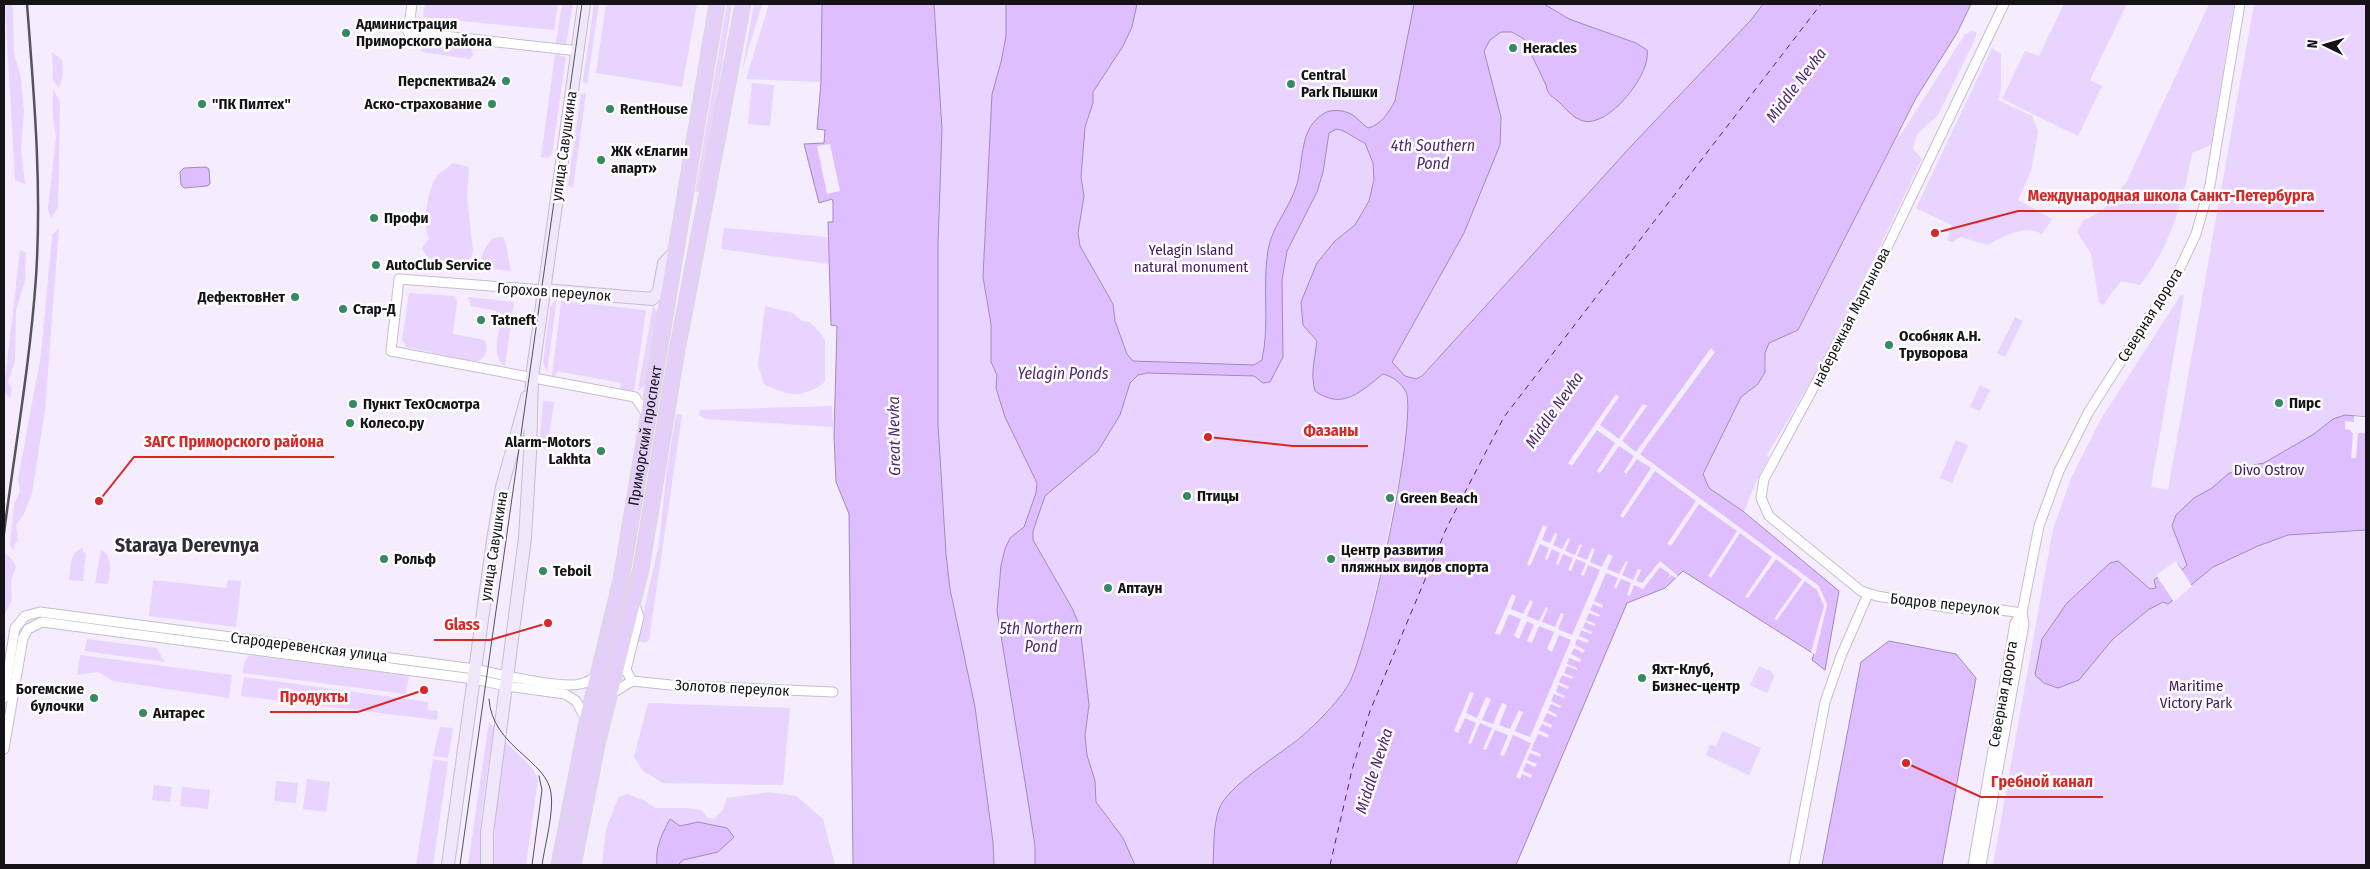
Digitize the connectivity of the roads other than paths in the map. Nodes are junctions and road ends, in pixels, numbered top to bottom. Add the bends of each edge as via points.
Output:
1 (412, 4) edge
2 (584, 4) edge
3 (717, 4) edge
4 (743, 4) edge
5 (2004, 4) edge
6 (2240, 4) edge
7 (578, 51) junction
8 (677, 250) junction
9 (544, 290) junction
10 (532, 377) junction
11 (656, 377) junction
12 (635, 397) junction
13 (649, 419) junction
14 (1868, 594) junction
15 (633, 599) junction
16 (2022, 614) junction
17 (475, 674) junction
18 (598, 676) junction
19 (506, 681) junction
20 (632, 681) junction
21 (832, 692) dead end
22 (609, 696) junction
23 (4, 698) edge
24 (587, 721) junction
25 (4, 749) edge
26 (585, 812) junction
27 (448, 865) edge
28 (487, 865) edge
29 (559, 865) edge
30 (573, 865) edge
31 (578, 865) edge
32 (1794, 865) edge
33 (1973, 865) edge
34 (1981, 865) edge

1 - 7 street via 408,32
2 - 7 main road, улица Савушкина
3 - 8 main road, Приморский проспект
4 - 15 main road, Приморский проспект
5 - 14 street, набережная Мартынова via 1869,285 1762,487 1764,508 1776,523
6 - 16 street, Северная дорога via 2210,185 2196,234 2180,268 2088,412 2059,471 2039,526
7 - 9 main road, улица Савушкина
8 - 9 main road, Горохов переулок via 664,263 659,291 652,299
8 - 11 main road, Приморский проспект
9 - 10 main road, улица Савушкина
9 - 10 street, Горохов переулок via 399,278 391,351
10 - 12 street
10 - 17 main road, улица Савушкина via 502,488
10 - 19 main road, улица Савушкина via 525,538
11 - 12 street
11 - 13 main road, Приморский проспект
12 - 13 street
13 - 18 main road, Приморский проспект via 621,580
14 - 16 street, Бодров переулок via 1950,608
14 - 32 street via 1825,702
15 - 20 street via 639,617 626,670
15 - 22 main road, Приморский проспект
16 - 33 street, Северная дорога via 2015,623
16 - 34 street, Северная дорога via 2024,624
17 - 19 street, Стародеревенская улица
17 - 23 street, Стародеревенская улица via 32,612 20,621 13,637
17 - 25 street, Стародеревенская улица via 42,622 28,629 20,647
17 - 27 main road, улица Савушкина
18 - 19 street, Стародеревенская улица via 572,685
18 - 24 main road, Приморский проспект
19 - 24 street, Стародеревенская улица via 565,694 576,701
19 - 28 main road, улица Савушкина via 487,833
20 - 21 street, Золотов переулок via 671,686
20 - 22 street
22 - 26 main road, Приморский проспект
24 - 29 main road, Приморский проспект
26 - 30 main road, Приморский проспект
26 - 31 main road, Приморский проспект

